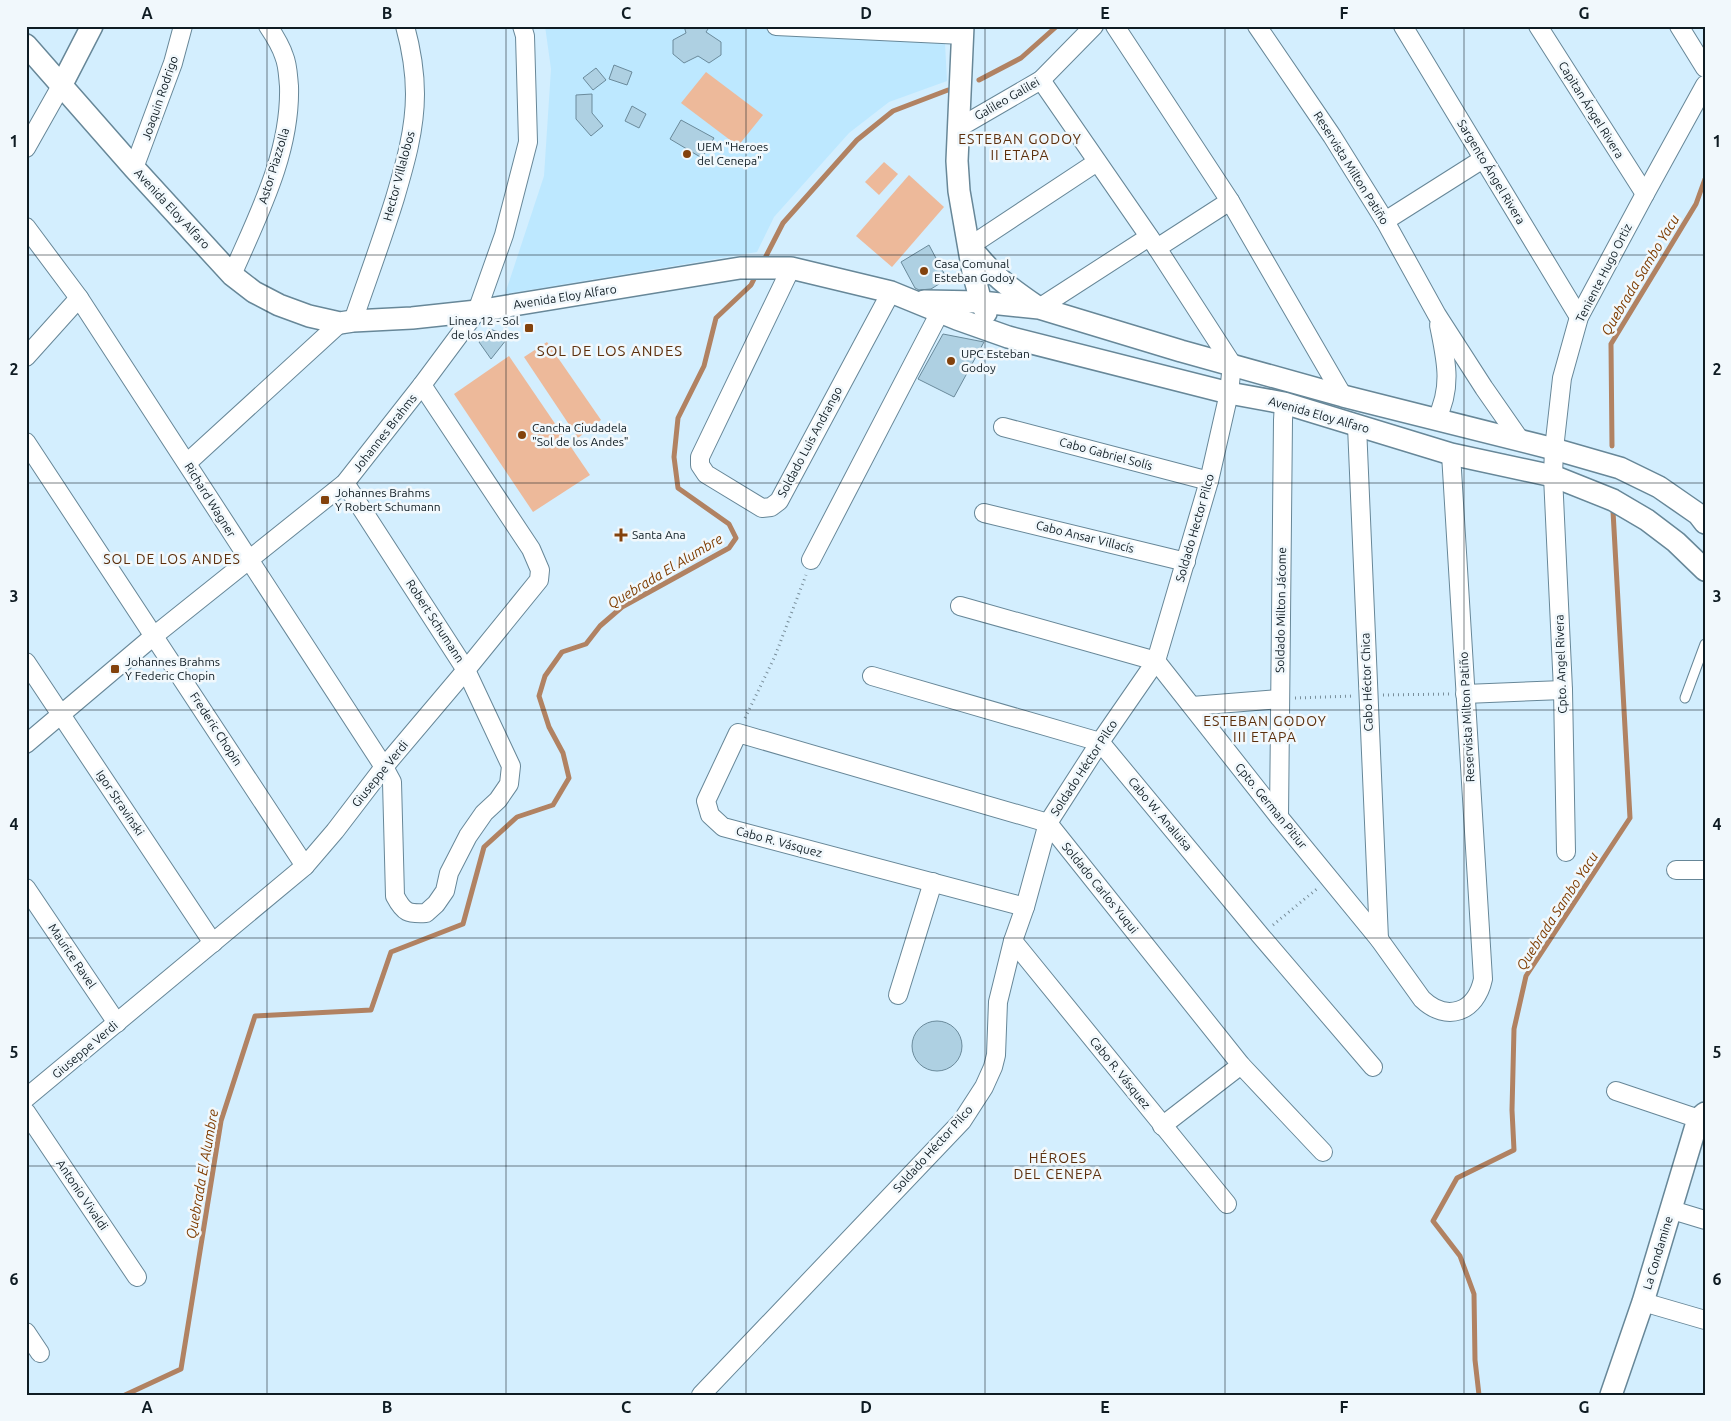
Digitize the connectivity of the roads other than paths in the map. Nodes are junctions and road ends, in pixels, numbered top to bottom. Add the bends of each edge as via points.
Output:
1 (92, 26) edge
2 (183, 26) edge
3 (268, 26) edge
4 (405, 26) edge
5 (522, 26) edge
6 (776, 26) edge
7 (1094, 26) edge
8 (1115, 26) edge
9 (1257, 26) edge
10 (1403, 26) edge
11 (1538, 26) edge
12 (1679, 26) edge
13 (963, 31) edge
14 (26, 46) edge
15 (1705, 68) edge
16 (1041, 80) junction
17 (1705, 85) edge
18 (61, 86) junction
19 (960, 127) junction
20 (26, 148) edge
21 (1483, 159) junction
22 (1098, 162) junction
23 (134, 168) junction
24 (1645, 194) junction
25 (1230, 202) junction
26 (1385, 221) junction
27 (26, 226) edge
28 (1153, 242) junction
29 (970, 246) junction
30 (784, 268) junction
31 (232, 275) junction
32 (890, 292) junction
33 (78, 298) junction
34 (981, 302) junction
35 (942, 307) junction
36 (1039, 308) junction
37 (477, 311) junction
38 (1437, 315) junction
39 (1579, 318) junction
40 (346, 322) junction
41 (1008, 337) junction
42 (26, 357) edge
43 (1232, 364) junction
44 (422, 385) junction
45 (1229, 393) junction
46 (1343, 396) junction
47 (1284, 403) junction
48 (1436, 420) junction
49 (1357, 426) junction
50 (1003, 427) dead end
51 (1521, 441) junction
52 (26, 442) edge
53 (1554, 449) junction
54 (1451, 454) junction
55 (187, 463) junction
56 (1553, 476) junction
57 (1209, 480) junction
58 (345, 483) junction
59 (984, 513) dead end
60 (1705, 523) edge
61 (811, 560) road end
62 (249, 561) junction
63 (1186, 562) junction
64 (1705, 570) edge
65 (960, 606) dead end
66 (154, 635) junction
67 (1705, 644) edge
68 (1156, 661) junction
69 (26, 662) edge
70 (466, 670) junction
71 (872, 676) dead end
72 (1563, 690) junction
73 (1465, 694) junction
74 (1686, 698) dead end
75 (1280, 699) junction
76 (1192, 706) junction
77 (61, 715) junction
78 (1100, 742) junction
79 (26, 744) edge
80 (384, 767) junction
81 (1279, 817) junction
82 (1048, 823) junction
83 (1566, 852) dead end
84 (305, 866) junction
85 (1676, 870) dead end
86 (1705, 870) edge
87 (933, 882) junction
88 (26, 888) edge
89 (395, 896) joint
90 (1025, 907) junction
91 (1378, 939) junction
92 (1013, 941) junction
93 (213, 943) junction
94 (1483, 979) joint
95 (898, 995) dead end
96 (117, 1023) junction
97 (1241, 1065) junction
98 (1373, 1066) dead end
99 (1616, 1090) dead end
100 (26, 1098) edge
101 (26, 1112) edge
102 (1703, 1118) edge
103 (1162, 1126) junction
104 (1323, 1152) dead end
105 (1227, 1204) dead end
106 (1672, 1210) junction
107 (1705, 1220) edge
108 (137, 1278) dead end
109 (1643, 1302) junction
110 (1705, 1320) edge
111 (26, 1332) edge
112 (40, 1353) dead end
113 (1615, 1394) edge
114 (701, 1395) edge

1 - 18 street
2 - 23 street, Joaquin Rodrigo via 173,63
3 - 31 street, Astor Piazzolla via 285,57 289,105 286,133 262,206
4 - 40 street, Hector Villalobos via 415,93 411,139 388,221
5 - 37 street, Johannes Brahms via 528,142 504,235
6 - 13 street
7 - 16 street, Galileo Galilei
8 - 25 street
9 - 26 street, Reservista Milton Patiño
10 - 21 street, Sargento Ángel Rivera
11 - 24 street, Capitan Ángel Rivera
12 - 15 street
13 - 19 street
14 - 18 street, Avenida Eloy Alfaro
16 - 19 street, Galileo Galilei
16 - 22 street
17 - 24 street, Teniente Hugo Ortiz
18 - 20 street
18 - 23 street, Avenida Eloy Alfaro
19 - 29 street via 959,191
21 - 26 street
21 - 39 street, Sargento Ángel Rivera
22 - 28 street
22 - 29 street
23 - 31 street, Avenida Eloy Alfaro
24 - 39 street, Teniente Hugo Ortiz
25 - 28 street
25 - 46 street
26 - 38 street, Reservista Milton Patiño
27 - 33 street, Richard Wagner
28 - 36 street
28 - 43 street
29 - 34 street
29 - 36 street via 1006,286
30 - 32 street, Avenida Eloy Alfaro
30 - 32 street, Soldado Luis Andrango via 700,457 700,466 706,474 762,508 771,507 779,501
30 - 37 street, Avenida Eloy Alfaro via 740,268
31 - 40 street, Avenida Eloy Alfaro via 279,305 309,316
32 - 35 street, Avenida Eloy Alfaro via 912,301
33 - 42 street
33 - 55 street, Richard Wagner
34 - 35 street, Avenida Eloy Alfaro
34 - 36 street, Avenida Eloy Alfaro
34 - 41 street via 986,315
35 - 41 street, Avenida Eloy Alfaro
35 - 61 street
36 - 43 street, Avenida Eloy Alfaro
37 - 40 street, Avenida Eloy Alfaro
37 - 44 street, Johannes Brahms
38 - 48 street, Reservista Milton Patiño via 1447,382 1444,404
38 - 51 street, Reservista Milton Patiño
39 - 53 street, Teniente Hugo Ortiz via 1562,378
40 - 55 street
41 - 45 street, Avenida Eloy Alfaro
43 - 45 street, Soldado Hector Pilco
43 - 46 street, Avenida Eloy Alfaro
44 - 58 street, Johannes Brahms
44 - 70 street, Giuseppe Verdi via 528,544 540,570 539,580
45 - 47 street, Avenida Eloy Alfaro
45 - 57 street, Soldado Hector Pilco
46 - 48 street, Avenida Eloy Alfaro
47 - 49 street, Avenida Eloy Alfaro
47 - 75 street, Soldado Milton Jácome
48 - 51 street, Avenida Eloy Alfaro
49 - 54 street, Avenida Eloy Alfaro
49 - 91 street, Cabo Héctor Chica
50 - 57 street, Cabo Gabriel Solís
51 - 53 street, Avenida Eloy Alfaro
52 - 66 street, Frederic Chopin
53 - 56 street, Teniente Hugo Ortiz
53 - 60 street, Avenida Eloy Alfaro via 1620,468 1659,486 1698,514
54 - 56 street, Avenida Eloy Alfaro
54 - 73 street, Reservista Milton Patiño
55 - 62 street, Richard Wagner
56 - 64 street, Avenida Eloy Alfaro via 1613,500 1648,520
56 - 72 street, Cpto. Angel Rivera
57 - 63 street, Soldado Hector Pilco
58 - 62 street, Johannes Brahms
58 - 70 street, Robert Schumann
59 - 63 street, Cabo Ansar Villacís
62 - 66 street, Johannes Brahms
62 - 80 street, Richard Wagner
63 - 68 street, Soldado Hector Pilco
65 - 68 street
66 - 77 street, Johannes Brahms
66 - 84 street, Frederic Chopin
67 - 74 lane
68 - 76 street, Cpto. German Pitiur
68 - 78 street, Soldado Héctor Pilco
69 - 77 street, Igor Stravinski
70 - 80 street, Giuseppe Verdi
70 - 89 street, Robert Schumann via 511,766 509,784 468,836 449,873 445,891 426,914 410,914 400,907
71 - 78 street
72 - 73 street
72 - 83 street, Cpto. Angel Rivera
73 - 94 street, Reservista Milton Patiño
75 - 76 street
75 - 81 street, Soldado Milton Jácome
76 - 81 street, Cpto. German Pitiur
77 - 79 street, Johannes Brahms
77 - 93 street, Igor Stravinski
78 - 82 street, Soldado Héctor Pilco
78 - 98 street, Cabo W. Analuisa
80 - 84 street, Giuseppe Verdi
80 - 89 street, Richard Wagner via 392,782
81 - 91 street, Cpto. German Pitiur
82 - 87 street, Cabo R. Vásquez via 738,733 706,801 710,816 723,827
82 - 90 street, Soldado Héctor Pilco
82 - 97 street, Soldado Carlos Yuqui
84 - 93 street, Giuseppe Verdi
85 - 86 street
87 - 90 street, Cabo R. Vásquez
87 - 95 street
88 - 96 street, Maurice Ravel
90 - 92 street, Soldado Héctor Pilco
91 - 94 street, Cpto. German Pitiur via 1422,999 1440,1011 1466,1008 1477,996
92 - 103 street, Cabo R. Vásquez
92 - 114 street, Soldado Héctor Pilco via 998,1002 996,1056 975,1102 955,1128
93 - 96 street, Giuseppe Verdi
96 - 100 street, Giuseppe Verdi
97 - 103 street
97 - 104 street, Soldado Carlos Yuqui
99 - 102 street
101 - 108 street, Antonio Vivaldi
102 - 106 street, La Condamine
103 - 105 street, Cabo R. Vásquez
106 - 107 street
106 - 109 street, La Condamine
109 - 110 street
109 - 113 street, La Condamine
111 - 112 street

